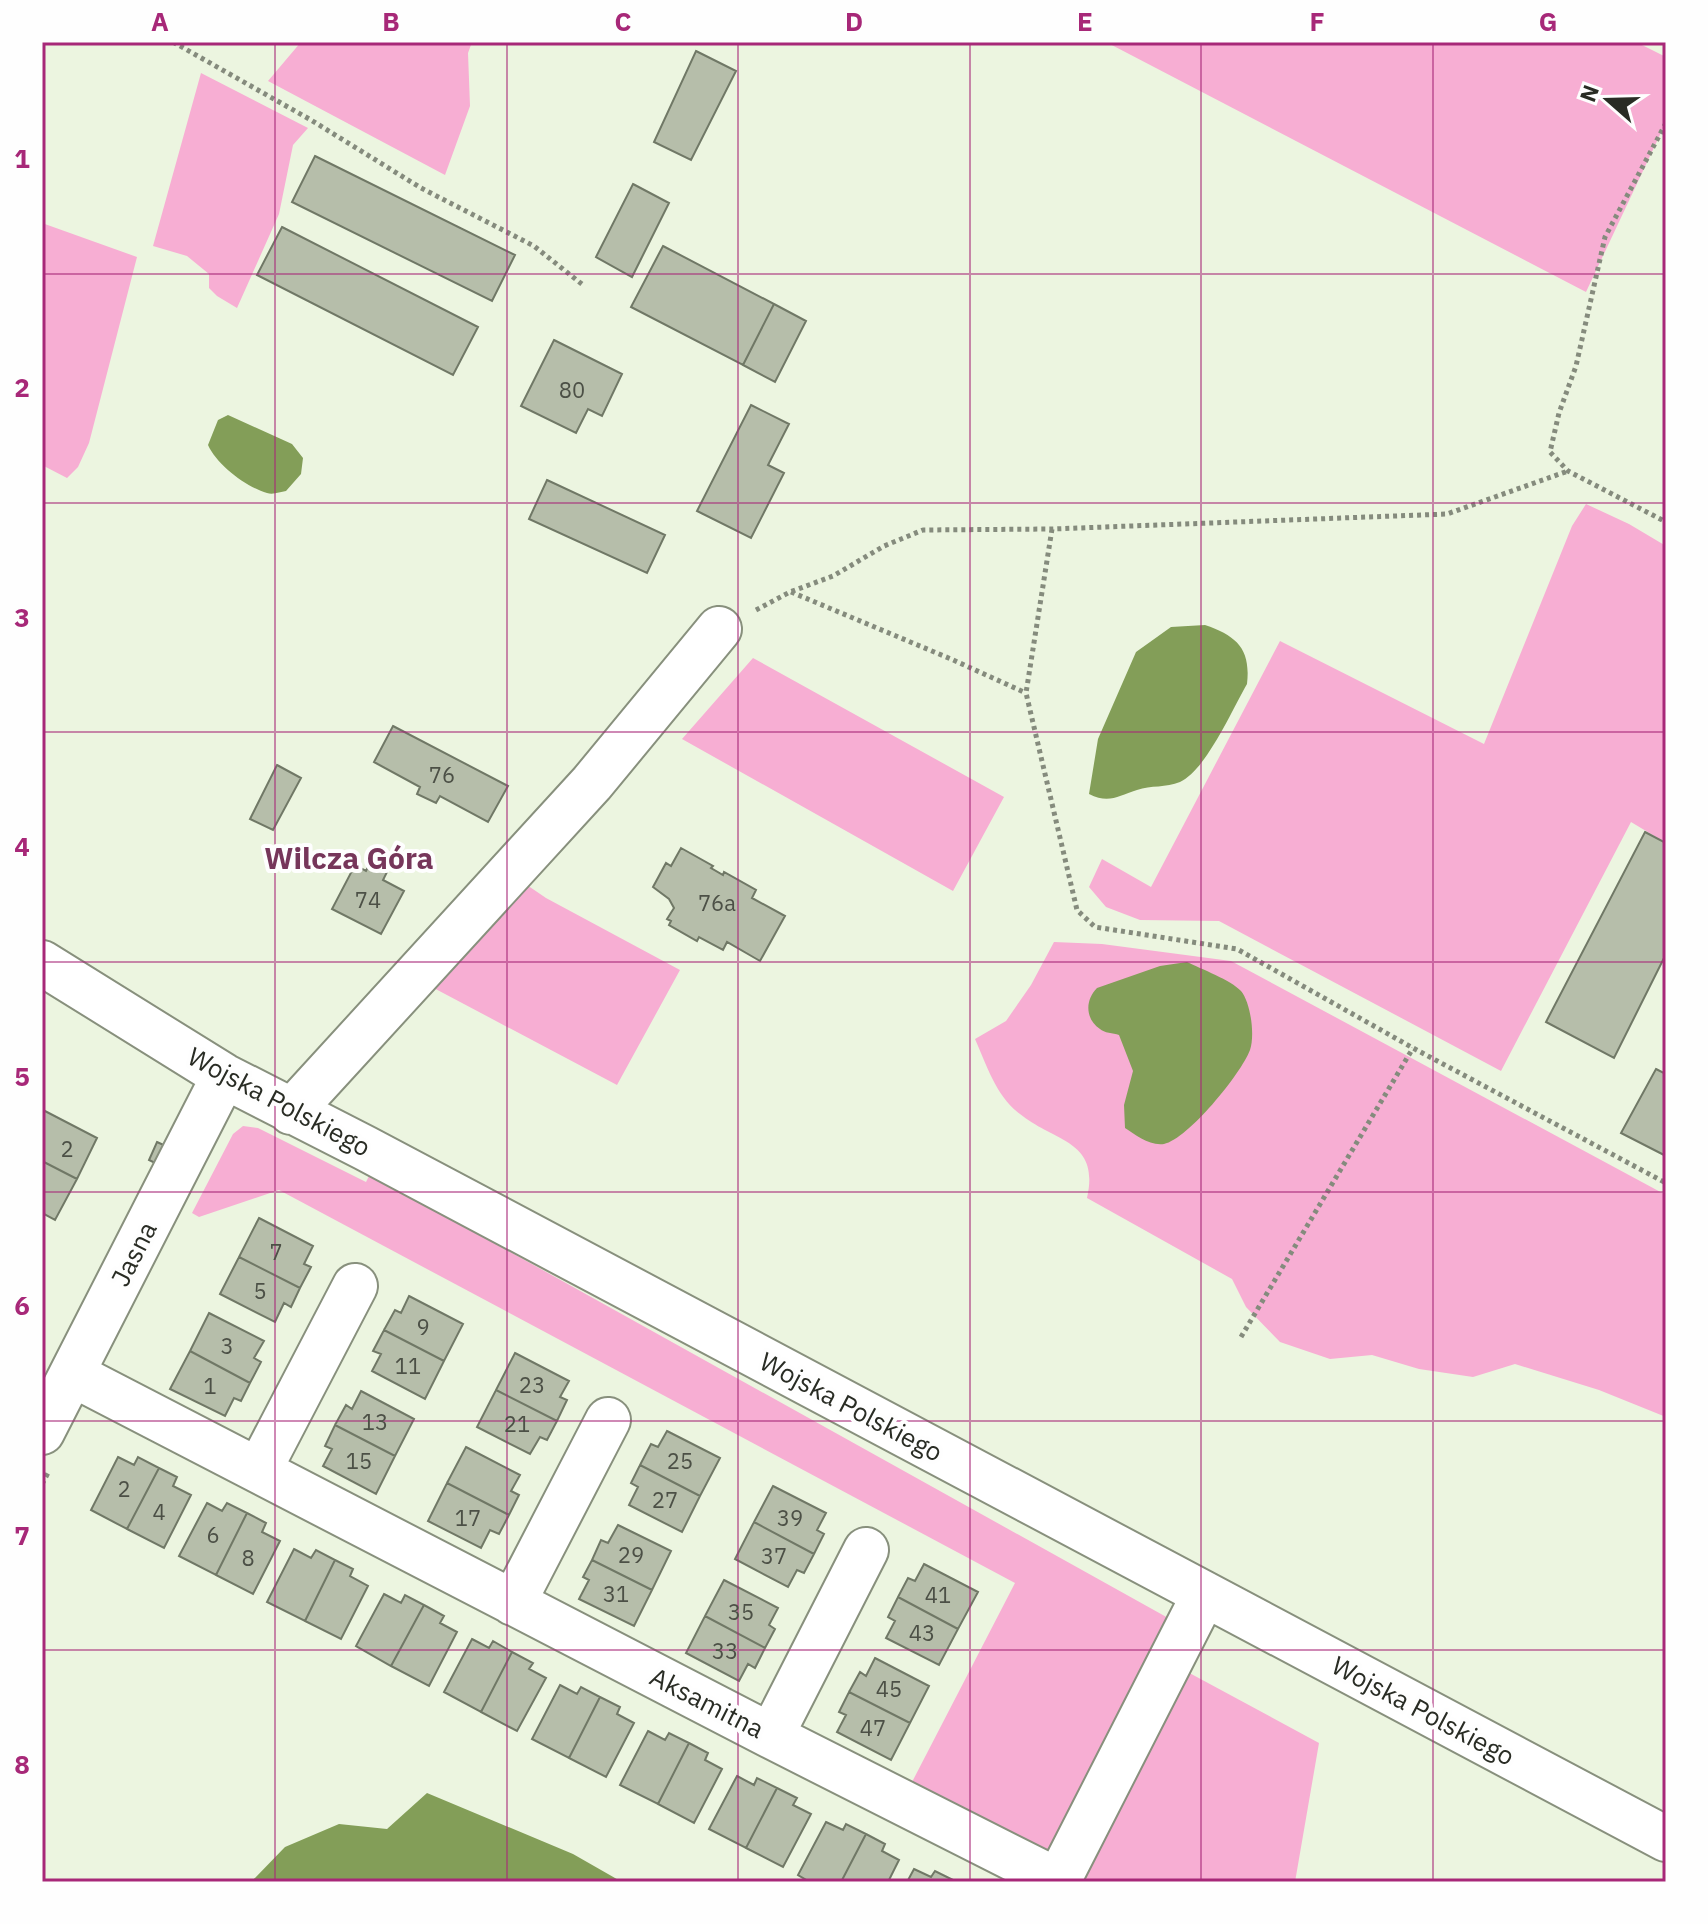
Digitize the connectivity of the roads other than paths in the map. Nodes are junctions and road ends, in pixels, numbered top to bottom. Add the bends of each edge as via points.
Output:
1 (719, 629) road end
2 (42, 963) edge
3 (224, 1076) junction
4 (291, 1112) junction
5 (355, 1286) dead end
6 (72, 1374) junction
7 (608, 1420) dead end
8 (42, 1432) edge
9 (259, 1470) junction
10 (866, 1550) dead end
11 (1204, 1595) junction
12 (513, 1603) junction
13 (771, 1736) junction
14 (1666, 1839) edge

1 - 4 street via 592,783
2 - 3 street, Wojska Polskiego
3 - 4 street, Wojska Polskiego
3 - 6 street, Jasna
4 - 11 street, Wojska Polskiego
5 - 9 street
6 - 8 street, Jasna
6 - 9 street, Aksamitna
7 - 12 street
9 - 12 street, Aksamitna
10 - 13 street
11 - 13 street, Aksamitna via 1058,1881
11 - 14 street, Wojska Polskiego
12 - 13 street, Aksamitna

